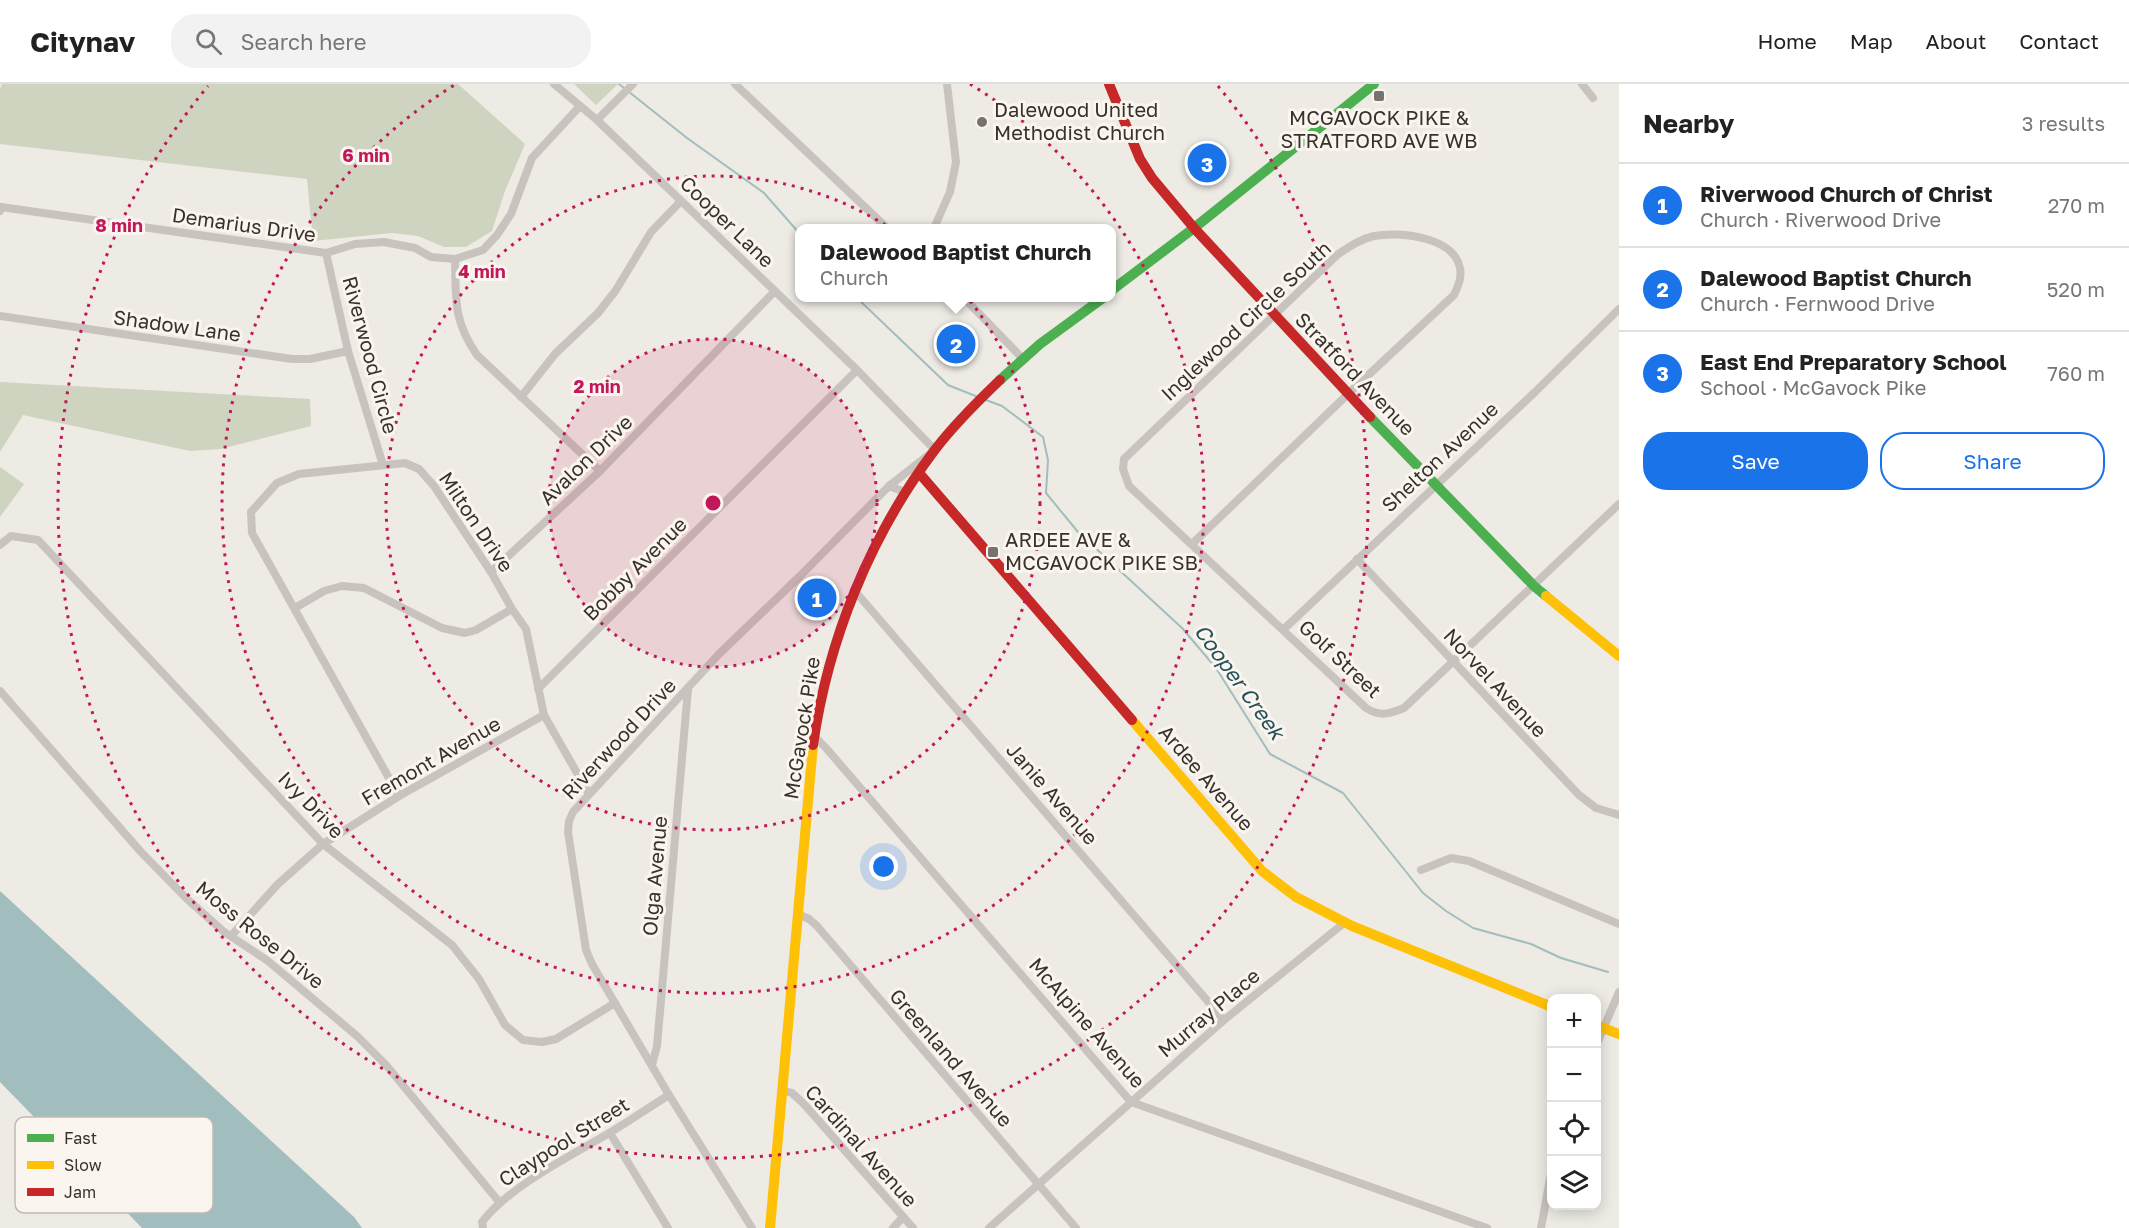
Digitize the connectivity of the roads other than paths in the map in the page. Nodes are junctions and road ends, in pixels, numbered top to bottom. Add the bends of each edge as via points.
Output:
1 (554, 84) edge
2 (633, 84) edge
3 (735, 84) edge
4 (946, 84) edge
5 (1109, 84) edge
6 (1374, 84) edge
7 (1581, 84) edge
8 (1593, 98) dead end
9 (580, 106) junction
10 (597, 120) junction
11 (681, 201) junction
12 (0, 209) edge
13 (883, 224) edge
14 (936, 224) edge
15 (1194, 228) junction
16 (326, 253) junction
17 (455, 259) junction
18 (1116, 287) edge
19 (775, 291) junction
20 (969, 302) edge
21 (1097, 302) edge
22 (1619, 309) edge
23 (1273, 315) junction
24 (0, 316) edge
25 (348, 351) junction
26 (1023, 359) junction
27 (857, 370) junction
28 (1348, 394) junction
29 (521, 397) junction
30 (935, 450) junction
31 (383, 465) junction
32 (909, 469) junction
33 (600, 471) junction
34 (920, 474) junction
35 (1125, 478) joint
36 (1436, 483) junction
37 (889, 486) junction
38 (905, 492) junction
39 (1619, 504) edge
40 (1192, 544) junction
41 (0, 545) edge
42 (1357, 559) junction
43 (491, 572) junction
44 (1534, 586) junction
45 (854, 590) junction
46 (295, 608) junction
47 (512, 609) junction
48 (1284, 629) junction
49 (1619, 656) edge
50 (1453, 662) junction
51 (538, 688) junction
52 (688, 689) junction
53 (0, 691) edge
54 (544, 715) junction
55 (815, 737) junction
56 (590, 794) junction
57 (399, 796) junction
58 (1619, 816) edge
59 (323, 844) junction
60 (1421, 870) dead end
61 (798, 914) junction
62 (1344, 923) junction
63 (1619, 924) edge
64 (231, 936) junction
65 (1619, 992) edge
66 (615, 1003) junction
67 (1547, 1005) edge
68 (1224, 1020) junction
69 (1601, 1025) edge
70 (1601, 1027) edge
71 (1619, 1034) edge
72 (652, 1065) junction
73 (782, 1090) junction
74 (669, 1095) junction
75 (1131, 1102) junction
76 (610, 1133) junction
77 (1039, 1185) junction
78 (1547, 1192) edge
79 (500, 1203) junction
80 (903, 1217) junction
81 (483, 1225) edge
82 (668, 1228) edge
83 (752, 1228) edge
84 (770, 1228) edge
85 (893, 1228) edge
86 (913, 1228) edge
87 (989, 1228) edge
88 (1076, 1228) edge
89 (1487, 1228) edge
90 (1541, 1228) edge

1 - 9 street
2 - 10 street
3 - 13 street
4 - 14 street via 956,162 950,192
5 - 15 street, Stratford Avenue via 1140,159
6 - 15 street
7 - 8 street
9 - 10 street, Cooper Lane
9 - 17 street, Demarius Drive via 532,158 511,214 497,235 483,249
10 - 11 street, Cooper Lane
11 - 19 street, Cooper Lane
11 - 29 street via 651,232 616,291 555,354
12 - 16 street, Demarius Drive
15 - 18 street
15 - 23 street, Stratford Avenue
16 - 17 street, Demarius Drive via 355,244 384,242 415,248 431,257
16 - 25 street, Riverwood Circle
17 - 29 street via 456,313 464,336 477,355
19 - 27 street, Cooper Lane
19 - 33 street, Avalon Drive
20 - 26 street
21 - 26 street, McGavock Pike
22 - 36 street, Shelton Avenue
23 - 28 street, Stratford Avenue
23 - 28 street, Inglewood Circle South via 1336,255 1373,236 1422,238 1442,245 1454,255 1460,267 1454,295
23 - 35 street, Inglewood Circle South via 1124,459
24 - 25 street, Shadow Lane via 292,359
25 - 31 street, Riverwood Circle
26 - 30 street, McGavock Pike
27 - 30 street, Cooper Lane
27 - 51 street, Bobby Avenue
28 - 36 street, Stratford Avenue
28 - 40 street
29 - 33 street
30 - 32 street, Riverwood Drive
30 - 34 street, McGavock Pike
31 - 43 street, Milton Drive via 405,463 419,469
31 - 46 street, Milton Drive via 299,474 277,483 251,512 252,533
32 - 34 street, Ardee Avenue
32 - 37 street, Riverwood Drive
33 - 43 street, Avalon Drive
34 - 38 street, McGavock Pike
34 - 62 street, Ardee Avenue via 1262,871 1293,897
35 - 40 street, Golf Street
36 - 42 street, Shelton Avenue
36 - 44 street, Stratford Avenue
37 - 38 street
37 - 52 street, Riverwood Drive
38 - 45 street, McGavock Pike
39 - 44 street, Golf Street
40 - 48 street, Golf Street
41 - 59 street, Ivy Drive via 11,536 38,540
42 - 48 street, Shelton Avenue
42 - 50 street, Norvel Avenue
43 - 47 street, Milton Drive
44 - 49 street, Stratford Avenue
44 - 50 street, Golf Street
45 - 55 street, McGavock Pike via 827,671
45 - 68 street, Janie Avenue
46 - 47 street via 324,591 342,586 364,588 442,628 465,633
46 - 57 street, Milton Drive
47 - 51 street, Milton Drive via 525,628
48 - 50 street, Golf Street via 1376,714 1404,708
50 - 58 street, Norvel Avenue via 1579,795 1596,808
51 - 54 street, Milton Drive
52 - 56 street, Riverwood Drive
52 - 72 street, Olga Avenue via 657,1046
53 - 64 street, Moss Rose Drive via 159,872
54 - 56 street, Milton Drive
54 - 57 street, Fremont Avenue
55 - 61 street, McGavock Pike
55 - 75 street, McAlpine Avenue
56 - 66 street, Riverwood Drive via 573,812 568,832 586,950
57 - 59 street, Fremont Avenue
59 - 64 street, Fremont Avenue via 278,884
59 - 66 street, Ivy Drive via 452,945 479,979 505,1025 523,1040 556,1040
60 - 63 street via 1451,858 1469,861
61 - 73 street, McGavock Pike
61 - 77 street, Greenland Avenue via 817,926
62 - 67 street, Ardee Avenue
62 - 68 street, Murray Place
64 - 79 street, Moss Rose Drive via 268,961 357,1036 387,1066
65 - 69 street
66 - 72 street, Riverwood Drive
68 - 75 street, Murray Place
70 - 71 street
72 - 74 street, Riverwood Drive
73 - 80 street, Cardinal Avenue via 804,1104
73 - 84 street, McGavock Pike
74 - 76 street, Claypool Street
74 - 83 street, Riverwood Drive
75 - 77 street, Murray Place
75 - 89 street, McAlpine Avenue
76 - 79 street, Claypool Street via 552,1166
76 - 82 street
77 - 87 street, Murray Place
77 - 88 street, Greenland Avenue
78 - 90 street
79 - 81 street, Claypool Street
80 - 85 street
80 - 86 street, Cardinal Avenue

